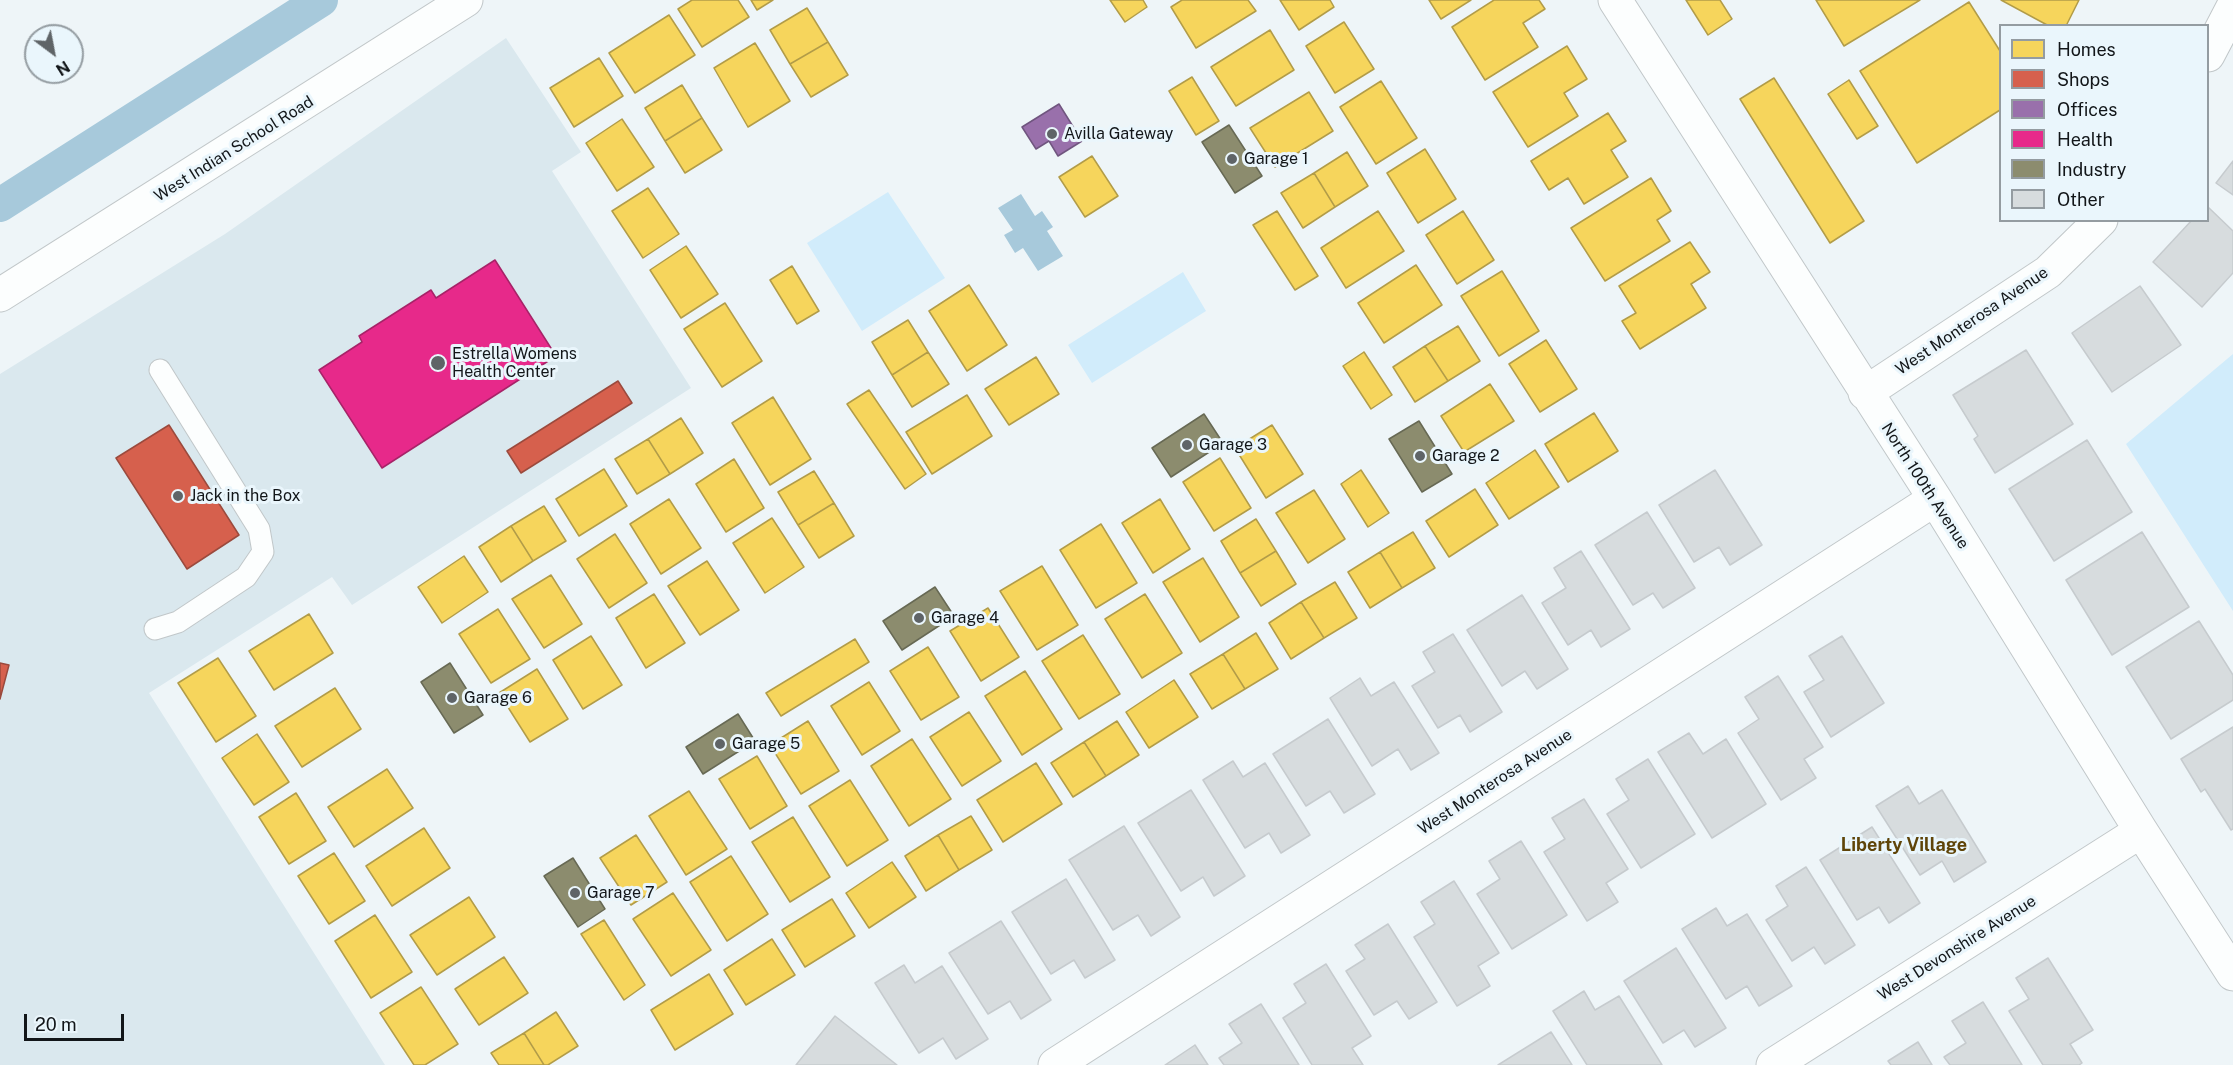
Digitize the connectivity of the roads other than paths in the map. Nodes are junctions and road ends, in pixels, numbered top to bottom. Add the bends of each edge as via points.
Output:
1 (466, 0) edge
2 (1615, 0) edge
3 (2233, 7) edge
4 (2209, 53) edge
5 (2100, 222) edge
6 (0, 295) edge
7 (160, 370) dead end
8 (1865, 393) junction
9 (1935, 500) junction
10 (155, 629) dead end
11 (2141, 831) junction
12 (2233, 974) edge
13 (1055, 1065) edge
14 (1773, 1065) edge

1 - 6 street, West Indian School Road
2 - 8 street, North 100th Avenue
3 - 4 street
5 - 8 street, West Monterosa Avenue via 2048,272
7 - 10 lane via 259,529 263,552 246,577 178,622
8 - 9 street, North 100th Avenue
9 - 11 street, North 100th Avenue
9 - 13 street, West Monterosa Avenue
11 - 12 street, North 100th Avenue
11 - 14 street, West Devonshire Avenue

